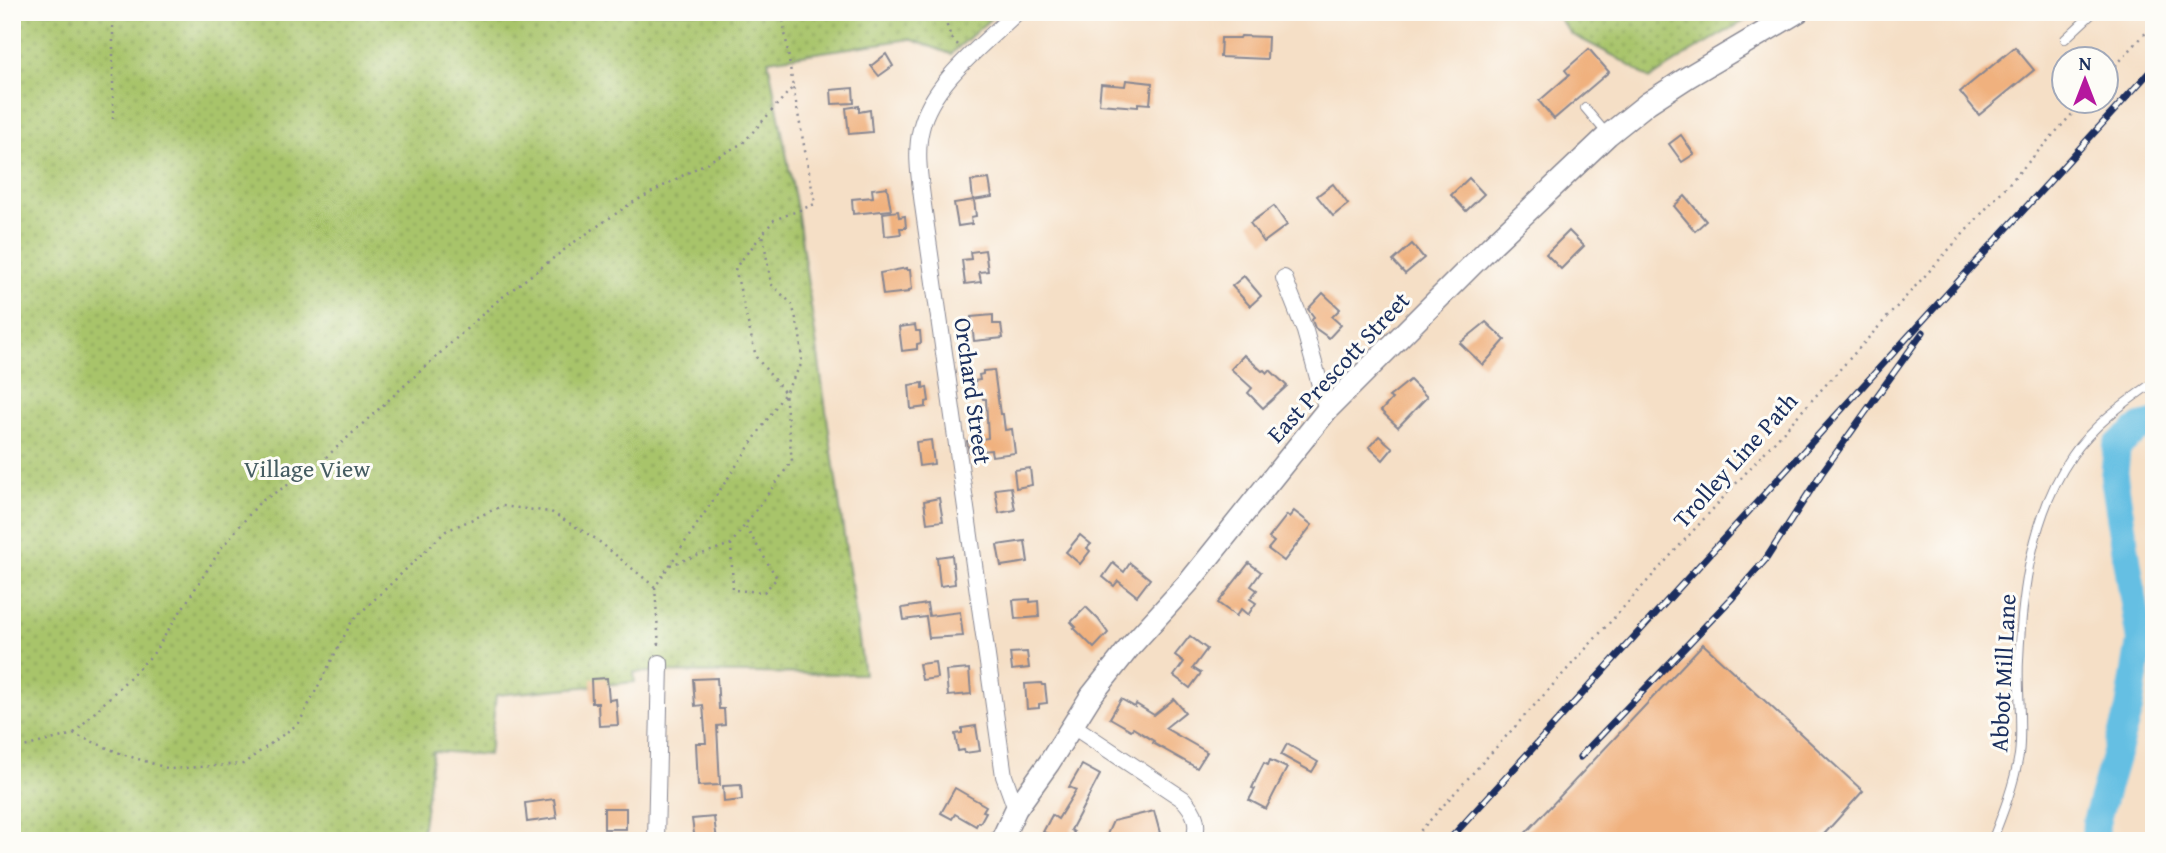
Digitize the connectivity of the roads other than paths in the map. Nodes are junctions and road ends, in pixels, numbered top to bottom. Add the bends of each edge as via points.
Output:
1 (1017, 12) edge
2 (1798, 12) edge
3 (2094, 12) edge
4 (2065, 40) dead end
5 (1585, 108) dead end
6 (1608, 135) junction
7 (1284, 278) dead end
8 (2154, 382) edge
9 (1327, 410) junction
10 (660, 663) road end
11 (1073, 726) junction
12 (1016, 809) junction
13 (656, 841) edge
14 (1001, 841) edge
15 (1194, 841) edge
16 (1992, 841) edge

1 - 12 street, Orchard Street via 945,82 925,113 920,131 920,174 1004,776
2 - 6 main road, East Prescott Street via 1688,77
3 - 4 lane
5 - 6 lane
6 - 9 main road, East Prescott Street
7 - 9 street via 1305,331
8 - 16 lane, Abbot Mill Lane via 2116,409 2073,454 2045,511 2022,621 2019,755
9 - 11 main road, East Prescott Street via 1106,677
10 - 13 street
11 - 12 main road, East Prescott Street
11 - 15 street via 1171,790 1193,810 1198,826
12 - 14 main road, East Prescott Street

